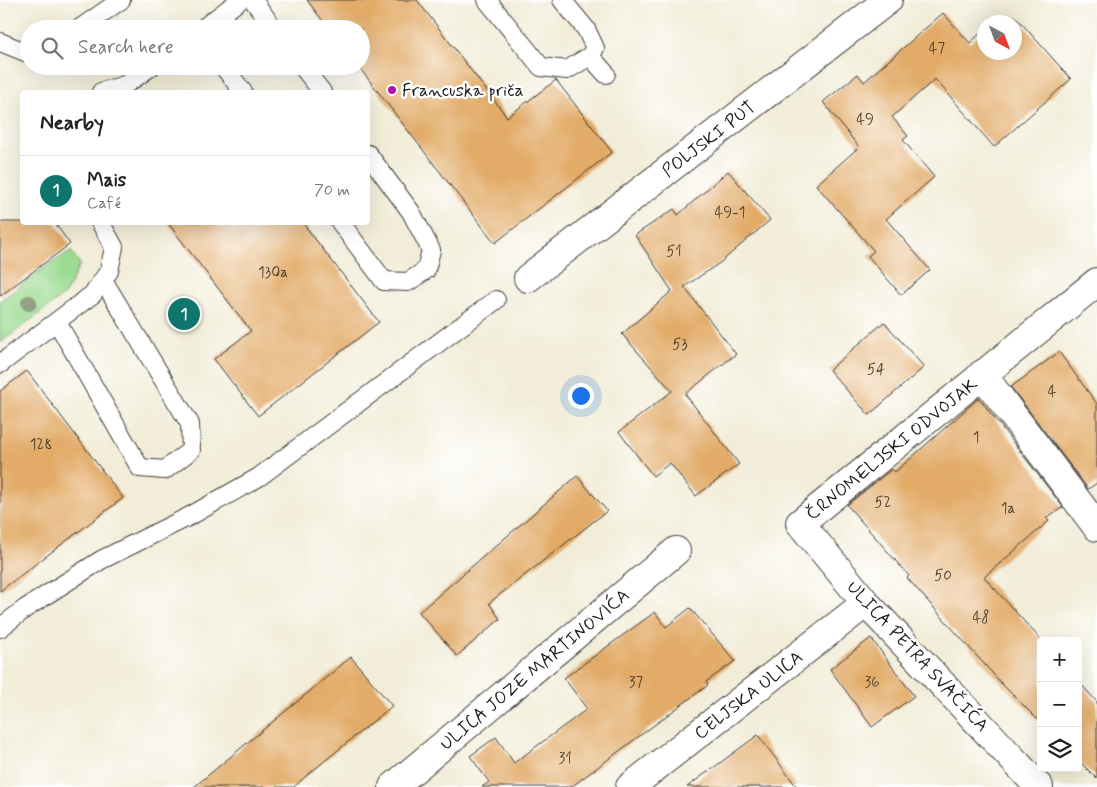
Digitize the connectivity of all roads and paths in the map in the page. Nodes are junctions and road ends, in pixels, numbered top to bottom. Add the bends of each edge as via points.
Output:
1 (121, 0) edge
2 (240, 0) edge
3 (253, 0) edge
4 (487, 0) edge
5 (562, 0) edge
6 (888, 0) edge
7 (92, 20) edge
8 (214, 20) edge
9 (267, 20) edge
10 (0, 42) edge
11 (20, 50) edge
12 (590, 56) junction
13 (606, 74) dead end
14 (140, 75) edge
15 (230, 75) edge
16 (309, 75) edge
17 (108, 90) edge
18 (241, 90) edge
19 (320, 90) edge
20 (370, 157) edge
21 (102, 225) edge
22 (342, 225) edge
23 (528, 278) dead end
24 (102, 280) junction
25 (1097, 282) edge
26 (496, 300) dead end
27 (57, 322) junction
28 (0, 364) edge
29 (982, 374) junction
30 (800, 523) joint
31 (1097, 527) edge
32 (676, 551) dead end
33 (866, 603) junction
34 (0, 628) edge
35 (393, 787) edge
36 (630, 787) edge
37 (1040, 787) edge

1 - 7 lane
2 - 8 lane
3 - 9 lane
4 - 12 lane via 541,66 567,70
5 - 12 lane via 586,29 595,48
6 - 23 street, POLJSKI PUT
10 - 11 lane
12 - 13 lane
14 - 17 lane via 126,85
15 - 18 lane
16 - 19 lane
20 - 22 lane via 411,212 431,250 426,270 408,282 384,281
21 - 24 lane via 114,247 109,271
24 - 27 lane via 93,294
24 - 27 lane via 190,424 191,450 166,470 140,468
25 - 29 street, ČRNOMELJSKI ODVOJAK
26 - 34 lane via 259,477 101,560
27 - 28 lane
29 - 30 street, ČRNOMELJSKI ODVOJAK
29 - 31 street, ČRNOMELJSKI ODVOJAK
30 - 33 street, ULICA PETRA SVAČIĆA
32 - 35 street, ULICA JOZE MARTINOVIĆA
33 - 36 street, CELJSKA ULICA
33 - 37 street, ULICA PETRA SVAČIĆA

